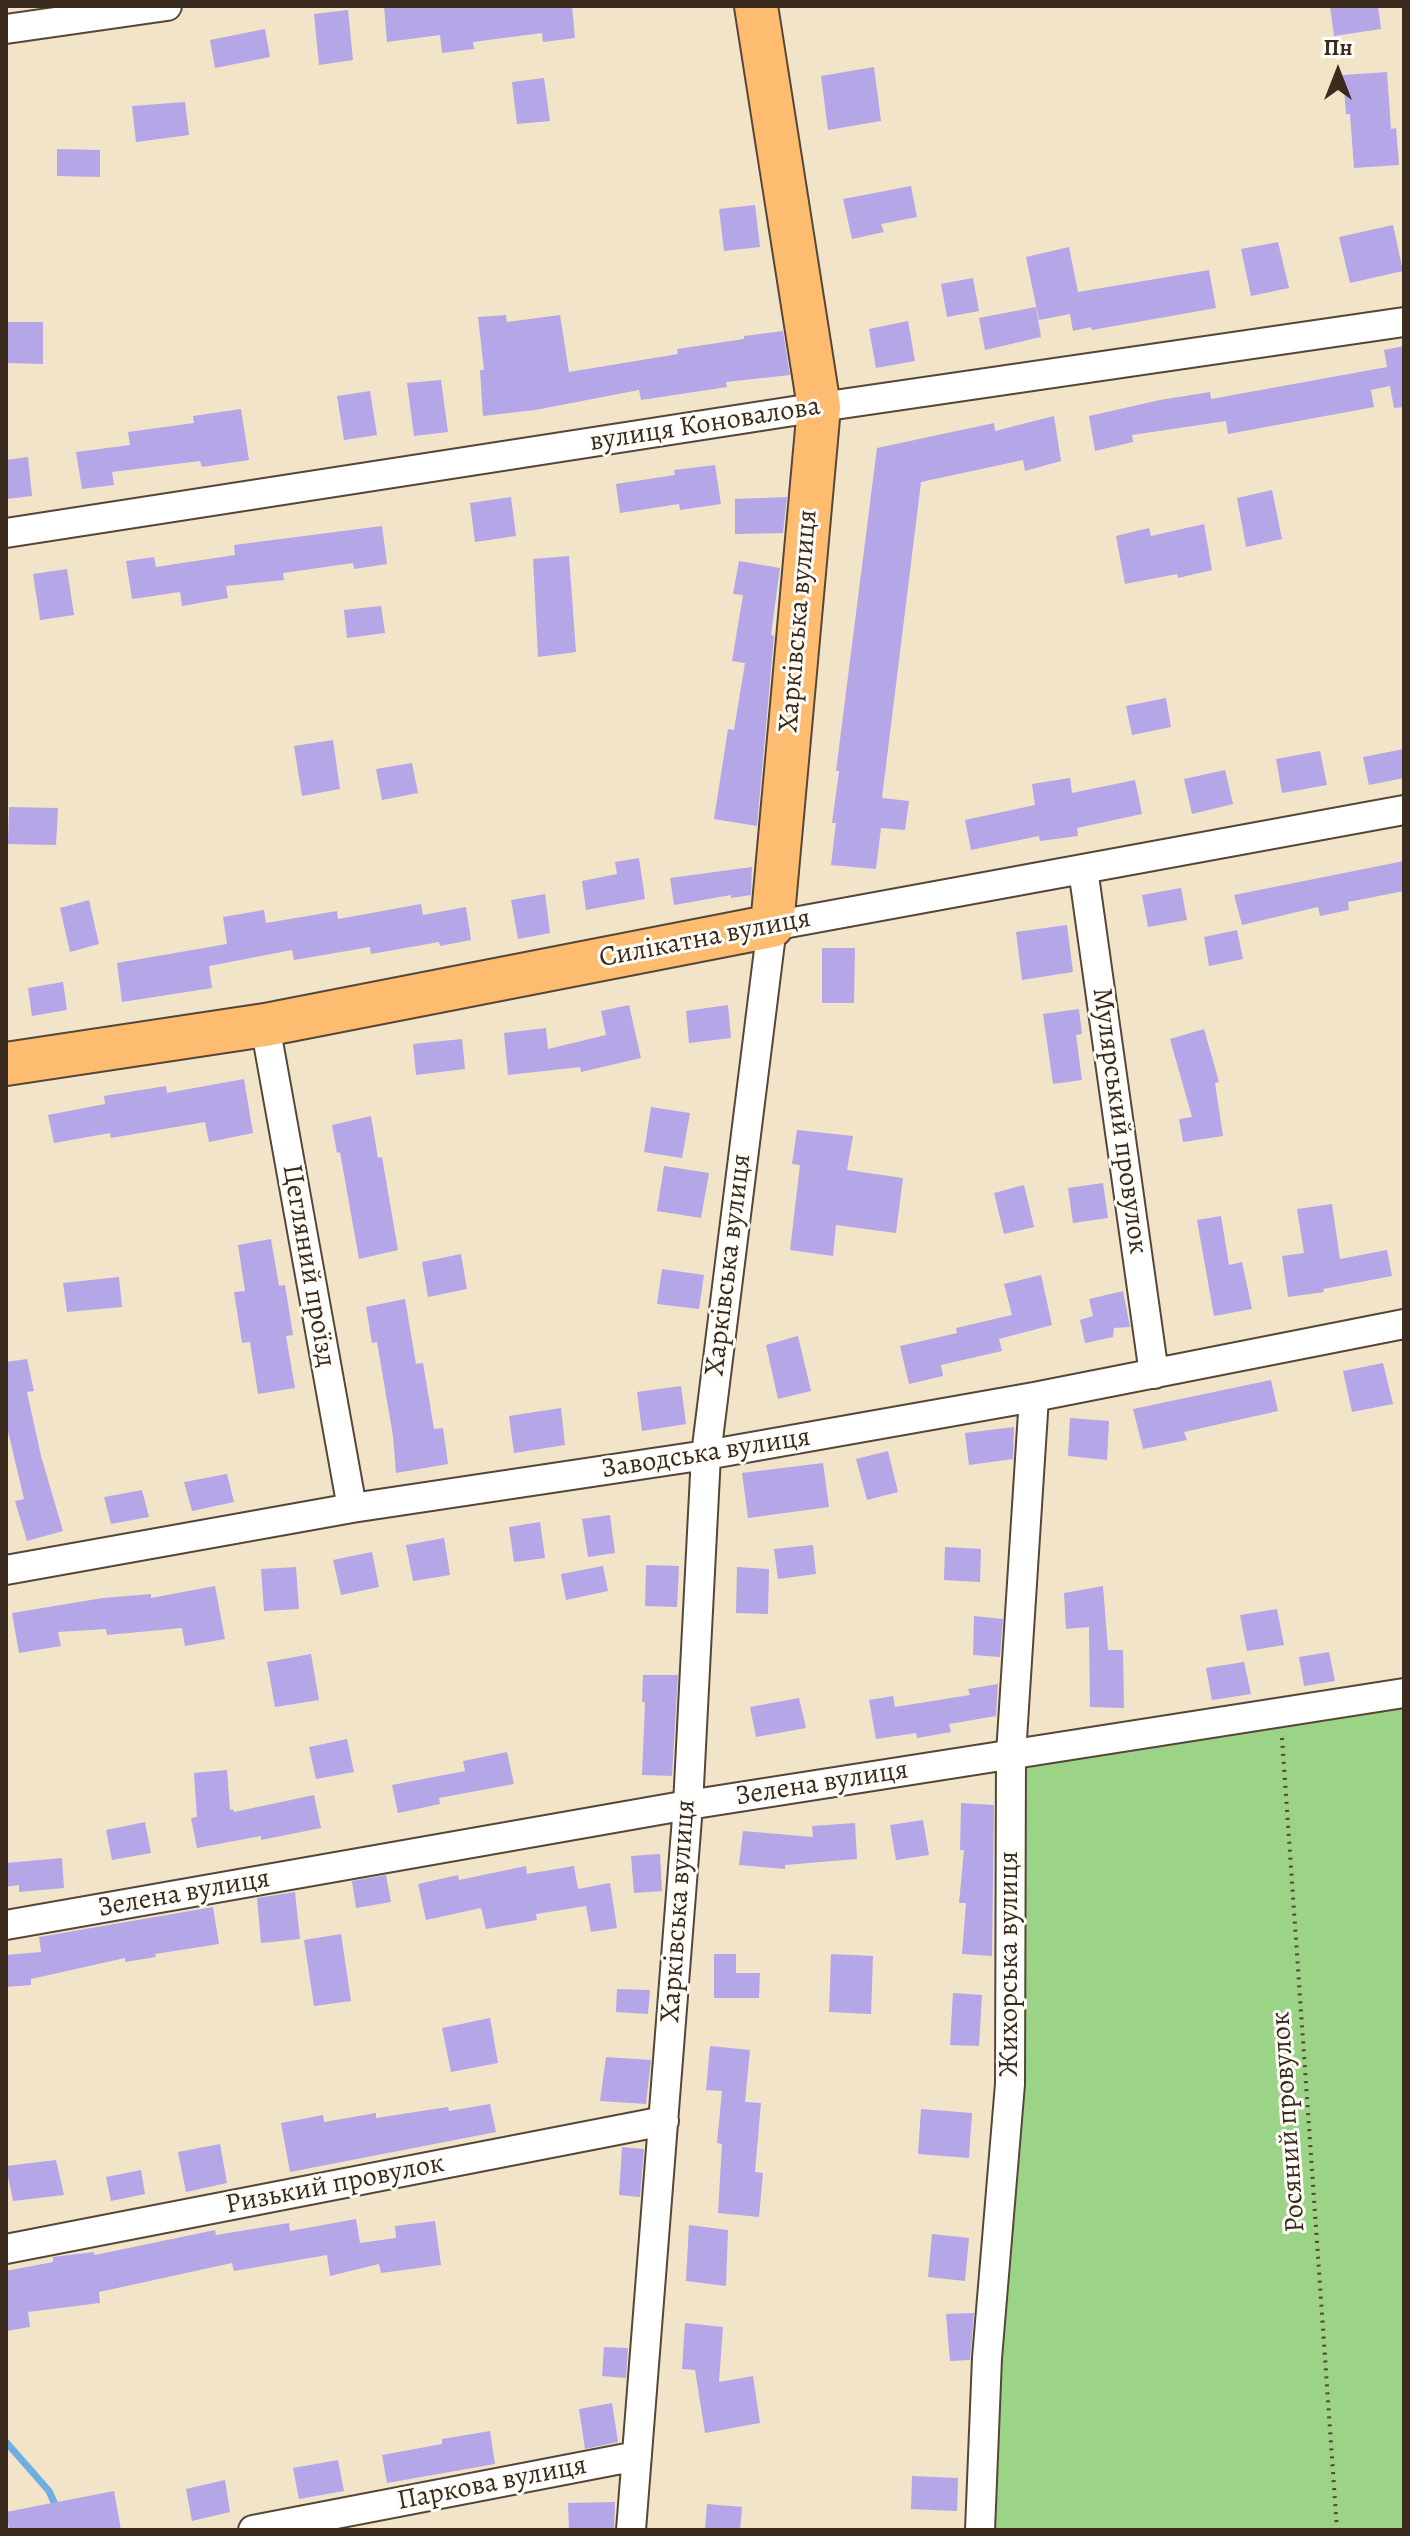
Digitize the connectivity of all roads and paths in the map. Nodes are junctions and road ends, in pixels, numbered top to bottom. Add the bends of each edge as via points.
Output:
1 (167, 6) edge
2 (756, 6) edge
3 (6, 29) edge
4 (1404, 322) edge
5 (819, 407) junction
6 (6, 533) edge
7 (1404, 810) edge
8 (1083, 869) junction
9 (772, 926) junction
10 (265, 1025) junction
11 (6, 1064) edge
12 (1404, 1324) edge
13 (1154, 1374) junction
14 (1034, 1397) junction
15 (706, 1455) junction
16 (352, 1508) junction
17 (7, 1564) edge
18 (1404, 1693) edge
19 (1280, 1712) junction
20 (1011, 1754) junction
21 (688, 1805) junction
22 (6, 1925) edge
23 (664, 2121) junction
24 (6, 2249) edge
25 (637, 2456) junction
26 (253, 2530) edge
27 (631, 2530) edge
28 (980, 2530) edge
29 (1337, 2530) edge

1 - 3 street
2 - 5 main road, Харківська вулиця
4 - 5 street, вулиця Коновалова
5 - 6 street, вулиця Коновалова
5 - 9 main road, Харківська вулиця
7 - 8 street, Силікатна вулиця
8 - 9 street, Силікатна вулиця
8 - 13 street, Мулярський провулок
9 - 10 main road, Силікатна вулиця
9 - 15 street, Харківська вулиця
10 - 11 main road, Силікатна вулиця
10 - 16 street, Цегляний проїзд
12 - 13 street, Заводська вулиця
13 - 14 street, Заводська вулиця
14 - 15 street, Заводська вулиця
14 - 20 street, Жихорська вулиця
15 - 16 street, Заводська вулиця
15 - 21 street, Харківська вулиця
16 - 17 street, Заводська вулиця
18 - 19 street, Зелена вулиця
19 - 20 street, Зелена вулиця
19 - 29 path, Росяний провулок
20 - 21 street, Зелена вулиця
20 - 28 street, Жихорська вулиця via 1010,2084 987,2358
21 - 22 street, Зелена вулиця
21 - 23 street, Харківська вулиця
23 - 24 street, Ризький провулок
23 - 25 street, Харківська вулиця
25 - 26 street, Паркова вулиця
25 - 27 street, Харківська вулиця

